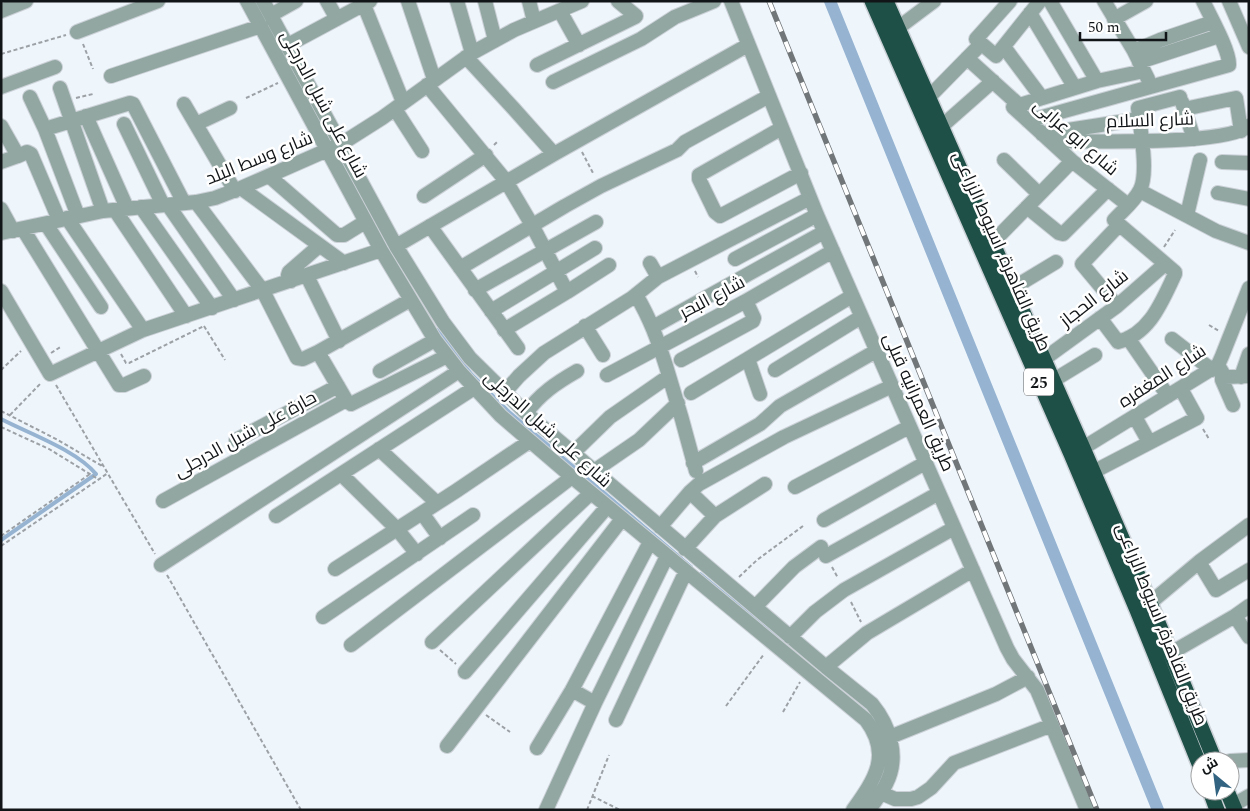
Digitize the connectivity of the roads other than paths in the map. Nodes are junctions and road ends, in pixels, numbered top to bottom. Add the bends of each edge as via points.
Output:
1 (26, 1) edge
2 (158, 1) edge
3 (247, 1) edge
4 (263, 1) edge
5 (296, 1) edge
6 (327, 1) edge
7 (408, 1) edge
8 (457, 1) edge
9 (485, 1) edge
10 (529, 1) edge
11 (618, 1) edge
12 (714, 1) edge
13 (731, 1) edge
14 (872, 1) edge
15 (886, 1) edge
16 (934, 1) edge
17 (1010, 1) edge
18 (1040, 1) edge
19 (1050, 1) edge
20 (1104, 1) edge
21 (1146, 1) edge
22 (1203, 1) edge
23 (1229, 1) edge
24 (367, 3) edge
25 (572, 4) edge
26 (1, 12) edge
27 (1030, 14) junction
28 (271, 15) junction
29 (337, 19) junction
30 (1114, 19) junction
31 (534, 21) junction
32 (1213, 22) junction
33 (261, 26) junction
34 (898, 28) junction
35 (77, 32) road end
36 (1220, 36) junction
37 (495, 40) junction
38 (981, 44) junction
39 (288, 45) junction
40 (579, 45) junction
41 (748, 45) junction
42 (1249, 47) edge
43 (1000, 52) junction
44 (1249, 53) edge
45 (469, 55) junction
46 (968, 58) junction
47 (1228, 58) junction
48 (1139, 61) junction
49 (537, 65) dead end
50 (55, 68) dead end
51 (111, 76) dead end
52 (1175, 80) junction
53 (993, 81) junction
54 (1097, 81) junction
55 (431, 82) junction
56 (553, 82) dead end
57 (1151, 86) junction
58 (1, 87) edge
59 (1075, 88) junction
60 (62, 94) road end
61 (769, 96) junction
62 (30, 97) dead end
63 (929, 97) junction
64 (1042, 98) junction
65 (1182, 103) junction
66 (1019, 105) junction
67 (399, 106) junction
68 (230, 108) dead end
69 (1139, 113) junction
70 (86, 116) junction
71 (72, 120) junction
72 (1028, 121) junction
73 (124, 124) dead end
74 (1, 126) edge
75 (942, 126) junction
76 (782, 128) junction
77 (45, 129) junction
78 (1247, 130) edge
79 (1046, 137) junction
80 (1194, 139) junction
81 (1141, 140) junction
82 (341, 144) junction
83 (328, 150) junction
84 (422, 151) dead end
85 (554, 154) junction
86 (18, 156) junction
87 (486, 156) junction
88 (1004, 160) dead end
89 (1200, 160) dead end
90 (1072, 161) junction
91 (1, 162) edge
92 (1222, 162) dead end
93 (1249, 163) edge
94 (801, 174) junction
95 (269, 176) junction
96 (506, 181) junction
97 (238, 189) junction
98 (1108, 189) junction
99 (1140, 191) junction
100 (1218, 193) dead end
101 (1039, 194) junction
102 (424, 196) dead end
103 (810, 198) junction
104 (1249, 199) edge
105 (190, 203) junction
106 (165, 205) junction
107 (1128, 205) junction
108 (1028, 207) junction
109 (1, 209) edge
110 (122, 209) junction
111 (1187, 214) junction
112 (817, 215) junction
113 (68, 218) junction
114 (365, 222) junction
115 (596, 222) dead end
116 (1116, 223) junction
117 (46, 224) junction
118 (532, 225) junction
119 (430, 226) junction
120 (979, 229) junction
121 (12, 231) edge
122 (824, 232) junction
123 (993, 242) junction
124 (1249, 243) edge
125 (319, 246) junction
126 (396, 246) junction
127 (595, 248) dead end
128 (381, 250) junction
129 (546, 250) junction
130 (833, 251) junction
131 (735, 259) dead end
132 (1161, 260) junction
133 (1056, 262) dead end
134 (344, 263) junction
135 (650, 263) dead end
136 (609, 265) dead end
137 (460, 268) junction
138 (556, 271) junction
139 (307, 276) junction
140 (658, 277) junction
141 (291, 281) junction
142 (1013, 288) junction
143 (1249, 288) edge
144 (262, 290) junction
145 (475, 290) junction
146 (1, 291) edge
147 (567, 292) junction
148 (636, 295) junction
149 (852, 296) junction
150 (234, 300) junction
151 (410, 300) junction
152 (746, 301) junction
153 (1117, 306) junction
154 (101, 307) dead end
155 (212, 308) junction
156 (490, 311) junction
157 (191, 314) junction
158 (861, 317) junction
159 (1100, 318) junction
160 (585, 326) junction
161 (653, 327) junction
162 (143, 330) junction
163 (504, 330) junction
164 (435, 340) junction
165 (1123, 340) junction
166 (1172, 340) dead end
167 (338, 341) junction
168 (659, 346) junction
169 (518, 348) dead end
170 (98, 351) junction
171 (876, 351) junction
172 (318, 352) junction
173 (1249, 354) edge
174 (603, 355) dead end
175 (1095, 355) dead end
176 (447, 356) junction
177 (1044, 359) junction
178 (681, 360) dead end
179 (748, 360) junction
180 (775, 370) dead end
181 (1217, 370) junction
182 (380, 371) dead end
183 (459, 371) junction
184 (577, 371) dead end
185 (607, 375) dead end
186 (144, 376) dead end
187 (669, 376) junction
188 (1246, 378) edge
189 (1054, 380) junction
190 (338, 386) junction
191 (892, 386) junction
192 (474, 388) junction
193 (1181, 389) junction
194 (504, 393) junction
195 (691, 393) dead end
196 (760, 394) dead end
197 (1168, 396) junction
198 (349, 402) junction
199 (678, 403) junction
200 (1233, 405) dead end
201 (526, 413) junction
202 (1135, 417) junction
203 (909, 426) junction
204 (236, 440) dead end
205 (530, 441) junction
206 (1149, 442) junction
207 (1083, 448) junction
208 (379, 449) junction
209 (573, 453) junction
210 (693, 463) junction
211 (925, 463) junction
212 (594, 472) junction
213 (1093, 472) junction
214 (341, 474) junction
215 (572, 477) junction
216 (765, 484) dead end
217 (795, 487) dead end
218 (694, 488) junction
219 (591, 493) junction
220 (939, 493) junction
221 (163, 502) dead end
222 (437, 503) junction
223 (608, 507) junction
224 (422, 513) junction
225 (474, 515) dead end
226 (276, 516) dead end
227 (714, 516) junction
228 (622, 518) junction
229 (824, 520) dead end
230 (1249, 525) edge
231 (660, 527) junction
232 (954, 528) junction
233 (397, 529) junction
234 (440, 538) junction
235 (650, 542) junction
236 (685, 549) junction
237 (416, 554) junction
238 (667, 556) junction
239 (1199, 562) junction
240 (161, 565) road end
241 (335, 569) dead end
242 (973, 570) junction
243 (1249, 570) edge
244 (686, 572) junction
245 (1150, 603) junction
246 (1249, 606) edge
247 (755, 607) junction
248 (1235, 616) junction
249 (323, 617) dead end
250 (790, 637) junction
251 (1249, 637) edge
252 (1157, 640) junction
253 (432, 642) road end
254 (351, 645) dead end
255 (1171, 653) junction
256 (826, 667) junction
257 (465, 672) road end
258 (1028, 677) junction
259 (572, 690) junction
260 (595, 703) junction
261 (616, 720) dead end
262 (1052, 725) junction
263 (890, 736) junction
264 (447, 746) dead end
265 (537, 748) dead end
266 (1195, 751) edge
267 (1211, 751) edge
268 (881, 792) junction
269 (1249, 796) edge
270 (1231, 802) edge
271 (546, 810) edge
272 (852, 810) edge
273 (869, 810) edge
274 (1087, 810) edge

1 - 26 street
2 - 35 street
3 - 33 street, شارع على شبل الدرجلى
4 - 28 street, شارع على شبل الدرجلى
5 - 28 street
6 - 29 street
7 - 55 street
8 - 45 street
9 - 37 street
10 - 31 street
11 - 40 street via 636,16
12 - 56 street via 675,17 641,39
13 - 41 street, طريق العمرانيه قبلى
14 - 120 highway, طريق القاهرة, اسيوط الزراعى / 25
15 - 34 highway, طريق القاهرة, اسيوط الزراعى / 25
16 - 34 street
17 - 38 street via 976,38
18 - 27 street
19 - 54 street
20 - 30 street
21 - 30 street
22 - 32 street
23 - 42 street
24 - 29 street
24 - 67 street
25 - 31 street, شارع وسط البلد
25 - 40 street
27 - 43 street
27 - 59 street
28 - 39 street, شارع على شبل الدرجلى
29 - 39 street
30 - 48 street
31 - 37 street, شارع وسط البلد
32 - 36 street
32 - 48 street via 1160,40
33 - 51 street
33 - 83 street, شارع على شبل الدرجلى
34 - 63 highway, طريق القاهرة, اسيوط الزراعى / 25
36 - 47 street
36 - 48 street
37 - 45 street, شارع وسط البلد
38 - 43 street
38 - 46 street
39 - 82 street, شارع على شبل الدرجلى
40 - 49 street
41 - 61 street, طريق العمرانيه قبلى
41 - 85 street
43 - 64 street
44 - 47 street
45 - 55 street, شارع وسط البلد
45 - 85 street
46 - 53 street
46 - 63 street
47 - 52 street via 1229,65
48 - 54 street, شارع ابو عرابى
48 - 57 street
50 - 58 street
52 - 57 street
52 - 65 street
53 - 66 street
53 - 75 street
54 - 59 street, شارع ابو عرابى
55 - 67 street, شارع وسط البلد
55 - 87 street
57 - 72 street
59 - 64 street, شارع ابو عرابى
60 - 71 street
61 - 76 street, طريق العمرانيه قبلى
61 - 118 street via 685,142 679,149 600,186
62 - 77 street
63 - 75 highway, طريق القاهرة, اسيوط الزراعى / 25
64 - 66 street, شارع ابو عرابى
65 - 69 street
65 - 78 street via 1236,98
65 - 80 street
66 - 72 street, شارع ابو عرابى via 1013,107
67 - 82 street, شارع وسط البلد
67 - 84 street
68 - 97 street via 190,113
69 - 79 street
69 - 81 street
70 - 71 street
70 - 105 street via 133,104
70 - 110 street
71 - 77 street
71 - 110 street
72 - 79 street, شارع ابو عرابى
73 - 106 street
74 - 86 street
75 - 120 highway, طريق القاهرة, اسيوط الزراعى / 25
76 - 94 street, طريق العمرانيه قبلى
76 - 94 street via 698,178 720,216
77 - 113 street
78 - 80 street, شارع السلام
79 - 81 street, شارع السلام
79 - 90 street, شارع ابو عرابى
80 - 81 street, شارع السلام
81 - 99 street via 1145,172
82 - 83 street, شارع وسط البلد
82 - 126 street, شارع على شبل الدرجلى
83 - 95 street, شارع وسط البلد
83 - 114 street, شارع على شبل الدرجلى
85 - 96 street
86 - 91 street
86 - 113 street via 30,154
87 - 96 street
87 - 102 street
88 - 101 street
89 - 111 street
90 - 98 street, شارع ابو عرابى
90 - 101 street
92 - 93 street
94 - 103 street, طريق العمرانيه قبلى
95 - 97 street, شارع وسط البلد
95 - 114 street via 337,235 344,235
96 - 118 street
96 - 119 street
97 - 105 street, شارع وسط البلد
97 - 125 street
98 - 107 street, شارع ابو عرابى
98 - 108 street via 1063,234
99 - 107 street
99 - 111 street
100 - 104 street
101 - 108 street
103 - 112 street, طريق العمرانيه قبلى
103 - 140 street
105 - 106 street, شارع وسط البلد
105 - 144 street
106 - 110 street, شارع وسط البلد
106 - 150 street
107 - 116 street
108 - 123 street
109 - 121 street
110 - 113 street, شارع وسط البلد
110 - 155 street
110 - 157 street
111 - 124 street via 1216,231
112 - 122 street, طريق العمرانيه قبلى
112 - 131 street
113 - 117 street, شارع وسط البلد
113 - 162 street
114 - 128 street, شارع على شبل الدرجلى
115 - 129 street
116 - 132 street
116 - 153 street via 1082,264
117 - 121 street, شارع وسط البلد
117 - 154 street
118 - 129 street
118 - 137 street
119 - 126 street
119 - 137 street
120 - 123 highway, طريق القاهرة, اسيوط الزراعى / 25
120 - 252 highway, طريق القاهرة, اسيوط الزراعى / 25 via 1067,445
121 - 170 street
122 - 130 street, طريق العمرانيه قبلى
122 - 161 street
123 - 142 highway, طريق القاهرة, اسيوط الزراعى / 25
125 - 134 street
125 - 141 street via 289,272
126 - 194 street, شارع على شبل الدرجلى via 456,341
127 - 138 street
128 - 134 street
128 - 151 street, شارع على شبل الدرجلى
129 - 138 street
129 - 145 street
130 - 149 street, طريق العمرانيه قبلى
130 - 152 street, شارع البحر
132 - 153 street, شارع الحجاز
132 - 165 street via 1176,273 1162,303 1144,328
133 - 142 street
134 - 139 street
135 - 140 street
136 - 147 street
137 - 145 street
138 - 147 street
138 - 156 street
139 - 141 street
139 - 167 street
140 - 148 street
141 - 144 street
142 - 177 highway, طريق القاهرة, اسيوط الزراعى / 25
143 - 181 street, شارع المغفره
144 - 150 street
144 - 172 street via 297,358
145 - 156 street
146 - 170 street via 50,374
147 - 163 street
148 - 160 street
148 - 161 street
149 - 158 street, طريق العمرانيه قبلى
149 - 179 street
150 - 155 street
151 - 164 street, شارع على شبل الدرجلى
151 - 167 street
152 - 168 street, شارع البحر
152 - 178 street via 753,321
153 - 159 street, شارع الحجاز
155 - 157 street
156 - 163 street
157 - 162 street
158 - 171 street, طريق العمرانيه قبلى
158 - 180 street
159 - 165 street
159 - 177 street, شارع الحجاز
160 - 174 street
160 - 194 street via 544,353
161 - 168 street
162 - 170 street
163 - 169 street
164 - 176 street, شارع على شبل الدرجلى
164 - 182 street
165 - 197 street
166 - 181 street
167 - 172 street
168 - 185 street, شارع البحر
168 - 187 street
170 - 186 street via 119,385
171 - 191 street, طريق العمرانيه قبلى
171 - 210 street via 777,408 760,424
172 - 190 street
173 - 188 street
175 - 189 street
176 - 183 street, شارع على شبل الدرجلى
176 - 198 street, حارة على شبل الدرجلى
177 - 189 highway, طريق القاهرة, اسيوط الزراعى / 25
179 - 195 street
179 - 196 street
181 - 188 street via 1227,378
181 - 193 street, شارع المغفره
181 - 200 street
183 - 192 street, شارع على شبل الدرجلى
183 - 240 street
184 - 201 street via 548,388
187 - 199 street
187 - 209 street via 610,417
189 - 207 highway, طريق القاهرة, اسيوط الزراعى / 25
190 - 198 street
190 - 204 street
191 - 203 street, طريق العمرانيه قبلى
191 - 218 street via 784,437
192 - 205 street, شارع على شبل الدرجلى
192 - 208 street
193 - 197 street, شارع المغفره
193 - 206 street via 1197,418
194 - 201 street, شارع على شبل الدرجلى
197 - 202 street, شارع المغفره
198 - 221 street, حارة على شبل الدرجلى
199 - 210 street
199 - 212 street via 639,440
201 - 209 street, شارع على شبل الدرجلى
202 - 206 street
202 - 207 street, شارع المغفره
203 - 211 street, طريق العمرانيه قبلى
203 - 217 street
205 - 215 street, شارع على شبل الدرجلى
205 - 222 street
206 - 213 street
207 - 213 highway, طريق القاهرة, اسيوط الزراعى / 25
208 - 214 street
208 - 222 street
209 - 212 street, شارع على شبل الدرجلى
210 - 218 street
211 - 220 street, طريق العمرانيه قبلى
211 - 229 street
212 - 231 street, شارع على شبل الدرجلى
213 - 245 highway, طريق القاهرة, اسيوط الزراعى / 25
214 - 226 street
214 - 233 street
215 - 219 street, شارع على شبل الدرجلى
215 - 254 street
216 - 227 street
218 - 227 street
218 - 231 street
219 - 223 street, شارع على شبل الدرجلى
219 - 253 street
220 - 232 street, طريق العمرانيه قبلى
220 - 247 street via 794,567
222 - 224 street
223 - 228 street, شارع على شبل الدرجلى
223 - 257 street
224 - 233 street
224 - 234 street
225 - 234 street
227 - 236 street
228 - 235 street, شارع على شبل الدرجلى
228 - 264 street
230 - 239 street
231 - 236 street, شارع على شبل الدرجلى
232 - 242 street, طريق العمرانيه قبلى
232 - 250 street via 844,590
233 - 237 street
233 - 241 street
234 - 237 street
235 - 238 street, شارع على شبل الدرجلى
235 - 259 street
236 - 247 street, شارع على شبل الدرجلى
237 - 249 street
238 - 244 street, شارع على شبل الدرجلى
238 - 260 street
239 - 243 street via 1217,590
239 - 245 street
242 - 256 street via 867,633
242 - 258 street, طريق العمرانيه قبلى via 1007,648
244 - 261 street
244 - 272 street, شارع على شبل الدرجلى via 866,720 875,734 878,768
245 - 252 highway, طريق القاهرة, اسيوط الزراعى / 25
246 - 248 street
247 - 250 street, شارع على شبل الدرجلى
248 - 251 street
248 - 255 street
250 - 256 street, شارع على شبل الدرجلى
252 - 255 highway, طريق القاهرة, اسيوط الزراعى / 25
252 - 266 highway, طريق القاهرة, اسيوط الزراعى / 25
255 - 267 highway, طريق القاهرة, اسيوط الزراعى / 25
256 - 263 street, شارع على شبل الدرجلى via 872,704
258 - 262 street, طريق العمرانيه قبلى
258 - 263 street via 996,694
259 - 260 street
259 - 265 street
260 - 271 street
262 - 268 street via 954,763 918,797 903,800
262 - 274 street, طريق العمرانيه قبلى
263 - 268 street, شارع على شبل الدرجلى via 892,764
268 - 273 street, شارع على شبل الدرجلى
269 - 270 street

